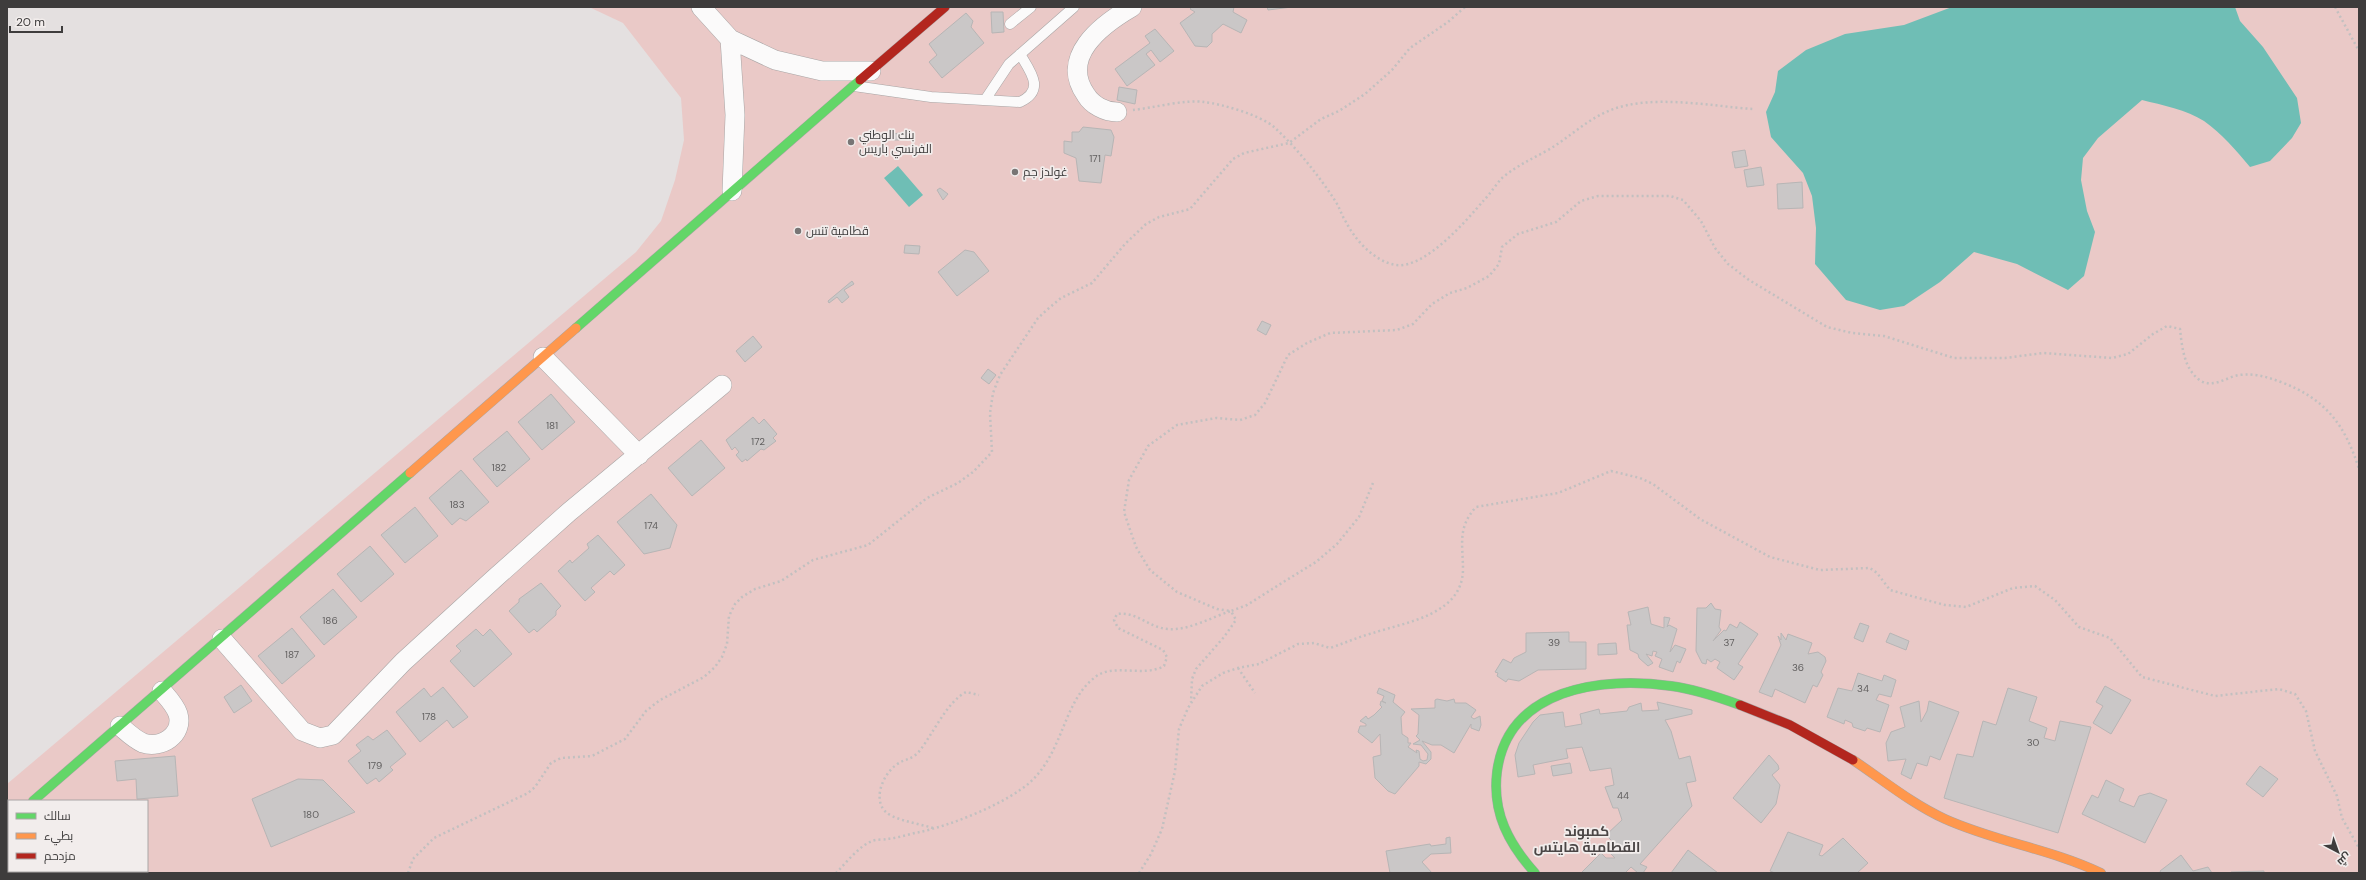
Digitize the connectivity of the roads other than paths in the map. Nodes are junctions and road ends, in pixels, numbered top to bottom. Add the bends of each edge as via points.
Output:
1 (701, 7) edge
2 (946, 7) edge
3 (1030, 7) edge
4 (1074, 7) edge
5 (1132, 7) edge
6 (1010, 24) dead end
7 (730, 39) junction
8 (1020, 54) junction
9 (871, 71) junction
10 (854, 86) junction
11 (985, 100) junction
12 (1117, 112) road end
13 (732, 191) junction
14 (543, 357) junction
15 (722, 385) dead end
16 (639, 455) junction
17 (222, 639) junction
18 (162, 690) junction
19 (120, 726) junction
20 (34, 800) edge
21 (1535, 873) edge
22 (2101, 873) edge

1 - 7 street
2 - 9 street
3 - 6 lane
4 - 8 lane
5 - 12 street via 1095,34 1084,45 1078,58 1076,73 1080,87 1088,99 1104,110
7 - 9 street via 763,56 798,66 828,71
7 - 13 street via 735,115
8 - 11 lane via 1000,75
8 - 11 lane via 1034,79 1030,96 1014,103
9 - 10 street
10 - 11 lane via 931,97
10 - 13 street
13 - 14 street
14 - 16 street
14 - 17 street
15 - 16 street
16 - 17 street via 569,512 403,662 333,735 320,738 302,731
17 - 18 street
18 - 19 street
18 - 19 street via 179,716 178,728 170,738 158,744 143,743
19 - 20 street
21 - 22 street via 1512,845 1499,817 1495,785 1496,765 1505,740 1521,719 1541,702 1565,692 1602,684 1638,683 1672,687 1709,696 1783,723 1822,740 1901,795 1944,818 1990,835 2060,855

